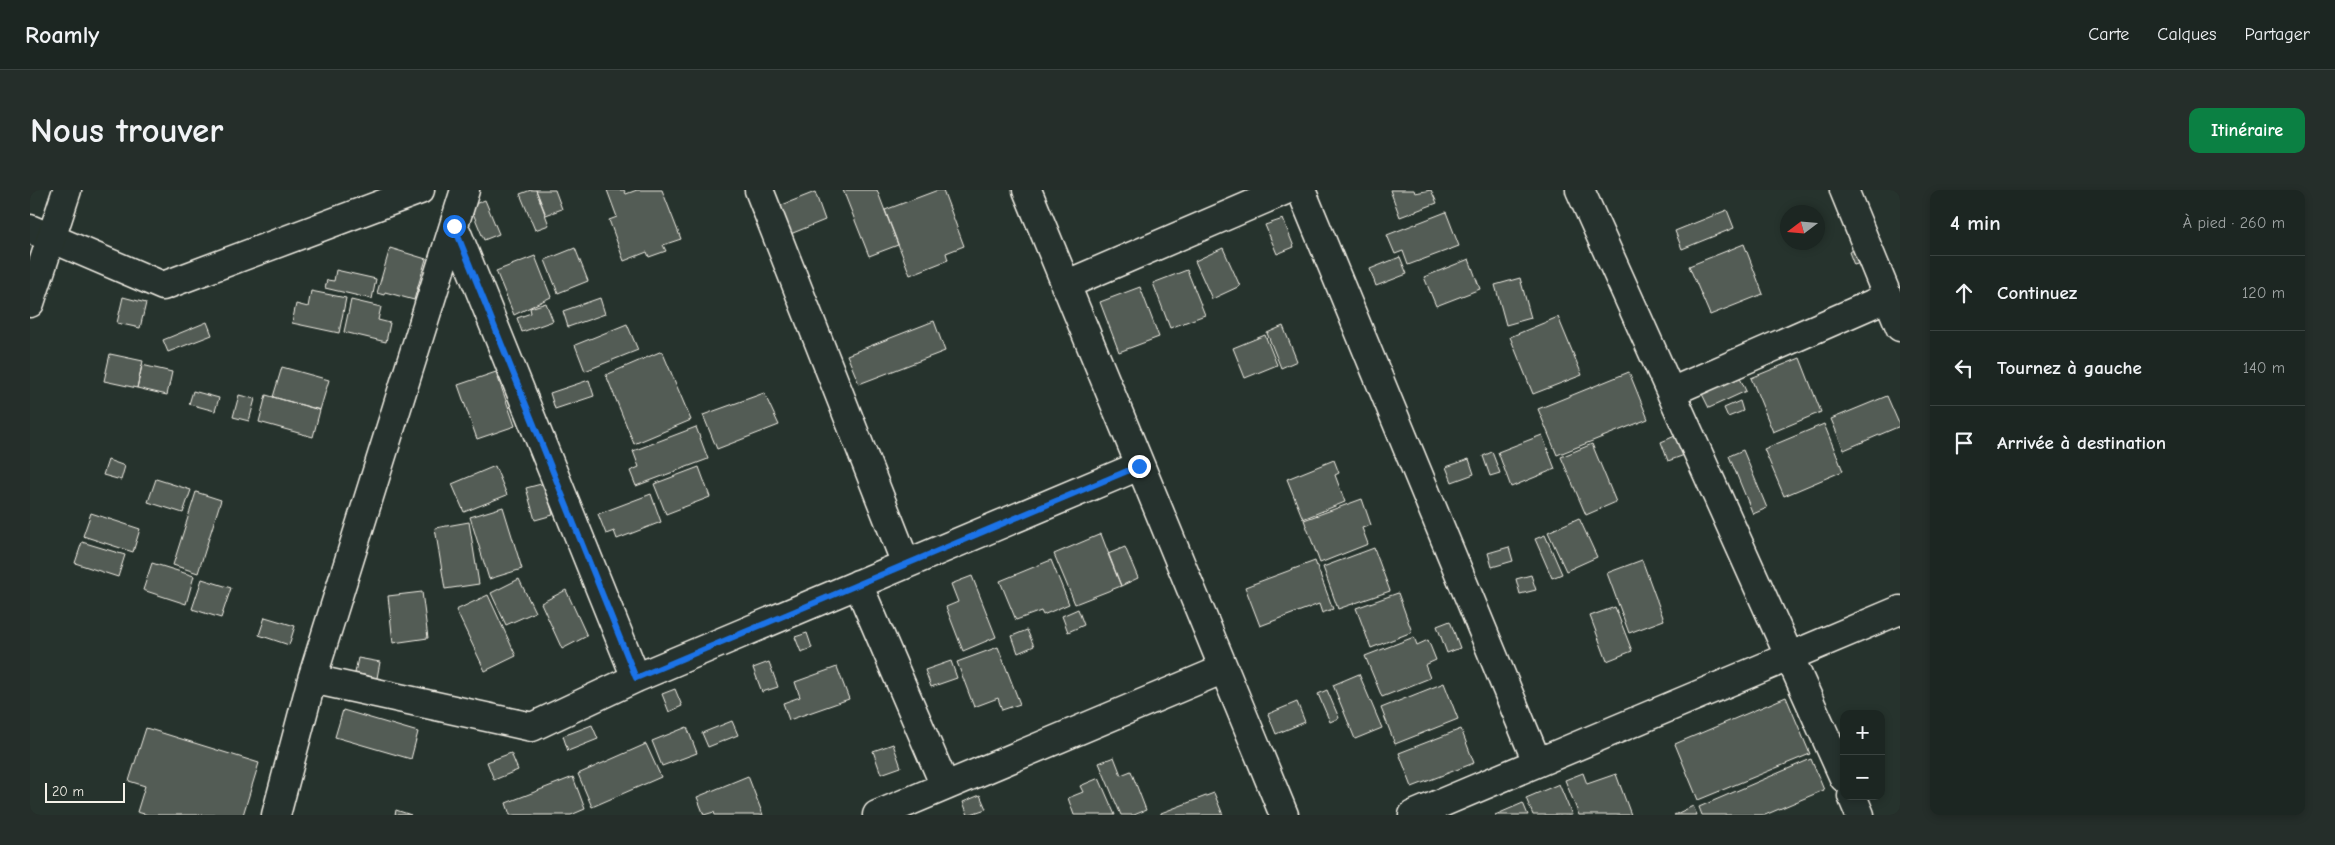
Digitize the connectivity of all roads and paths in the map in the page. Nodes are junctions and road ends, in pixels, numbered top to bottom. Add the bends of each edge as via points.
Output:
1 (67, 190) edge
2 (420, 190) edge
3 (465, 190) edge
4 (759, 190) edge
5 (1027, 190) edge
6 (1286, 190) edge
7 (1301, 190) edge
8 (1580, 190) edge
9 (1844, 190) edge
10 (454, 226) junction
11 (41, 233) edge
12 (1064, 285) junction
13 (1888, 297) junction
14 (30, 303) edge
15 (1900, 327) edge
16 (1671, 392) junction
17 (1139, 466) junction
18 (906, 564) junction
19 (858, 584) junction
20 (1900, 610) edge
21 (1789, 657) junction
22 (1224, 669) junction
23 (636, 678) junction
24 (312, 679) junction
25 (1537, 762) junction
26 (1840, 769) edge
27 (945, 786) junction
28 (1854, 800) edge
29 (276, 815) edge
30 (877, 815) edge
31 (1284, 815) edge
32 (1413, 815) edge
33 (1860, 815) edge

1 - 11 street
2 - 11 street via 164,286
3 - 10 street
4 - 18 street
5 - 12 street
6 - 12 street
7 - 25 street
8 - 16 street
9 - 13 street
10 - 23 street
10 - 24 street
11 - 14 street
12 - 17 street
13 - 15 street
13 - 16 street
16 - 21 street
17 - 18 street
17 - 22 street
18 - 19 street
19 - 23 street
19 - 27 street
20 - 21 street
21 - 25 street
21 - 26 street
22 - 27 street
22 - 31 street
23 - 24 street via 532,727
24 - 29 street
25 - 32 street
27 - 30 street
28 - 33 street

